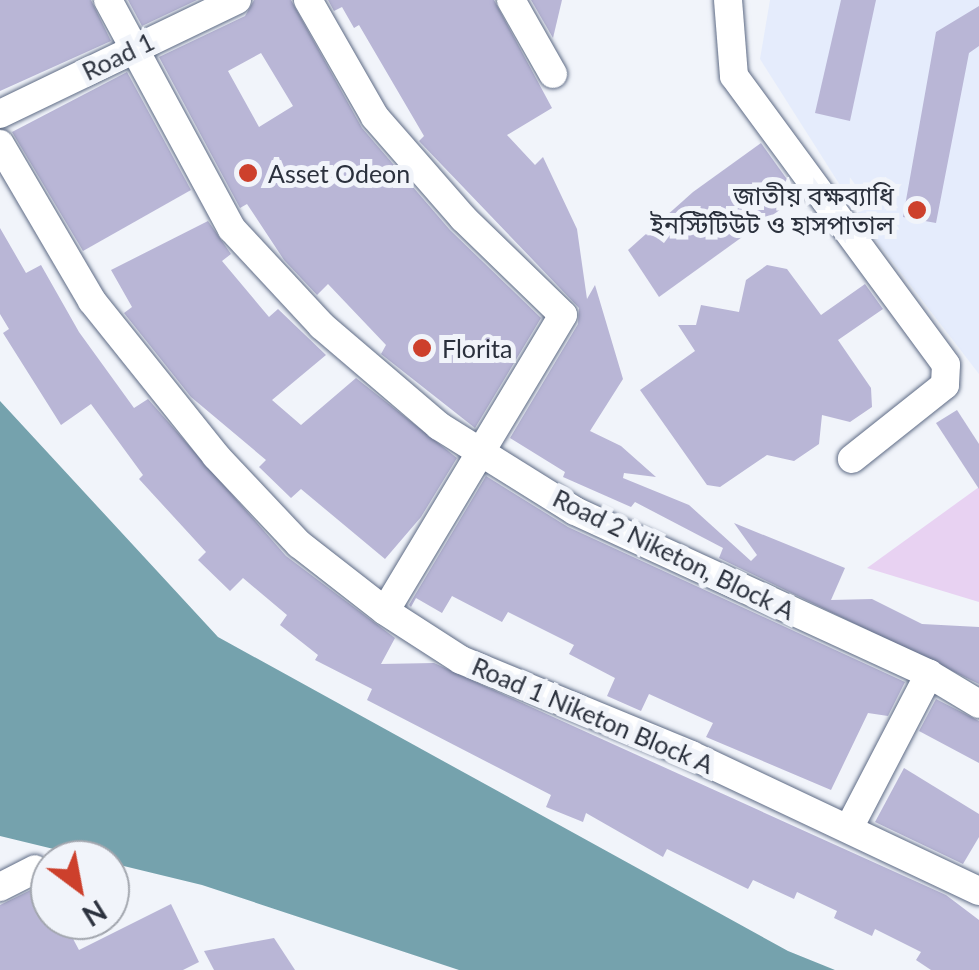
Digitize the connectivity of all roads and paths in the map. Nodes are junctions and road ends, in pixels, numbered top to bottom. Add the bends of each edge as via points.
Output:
1 (108, 0) edge
2 (237, 0) edge
3 (308, 0) edge
4 (511, 0) edge
5 (728, 0) edge
6 (130, 50) junction
7 (553, 74) dead end
8 (0, 114) edge
9 (0, 144) edge
10 (480, 454) junction
11 (852, 458) dead end
12 (385, 610) junction
13 (929, 674) junction
14 (979, 704) edge
15 (849, 828) junction
16 (30, 871) edge
17 (0, 887) edge
18 (979, 891) edge

1 - 6 street, Road 2 Niketon, Block A
2 - 6 street, Road 1
3 - 10 street via 374,117 462,218 564,315
4 - 7 street
5 - 11 street via 734,76 946,365 945,385
6 - 8 street, Road 1
6 - 10 street, Road 2 Niketon, Block A via 232,228 322,326
9 - 12 street, Road 1 Niketon Block A via 92,301 216,456 299,544
10 - 12 street
10 - 13 street, Road 2 Niketon, Block A via 575,511
12 - 15 street, Road 1 Niketon Block A via 462,660
13 - 14 street, Road 2 Niketon, Block A
13 - 15 street
15 - 18 street, Road 1 Niketon Block A
16 - 17 street

